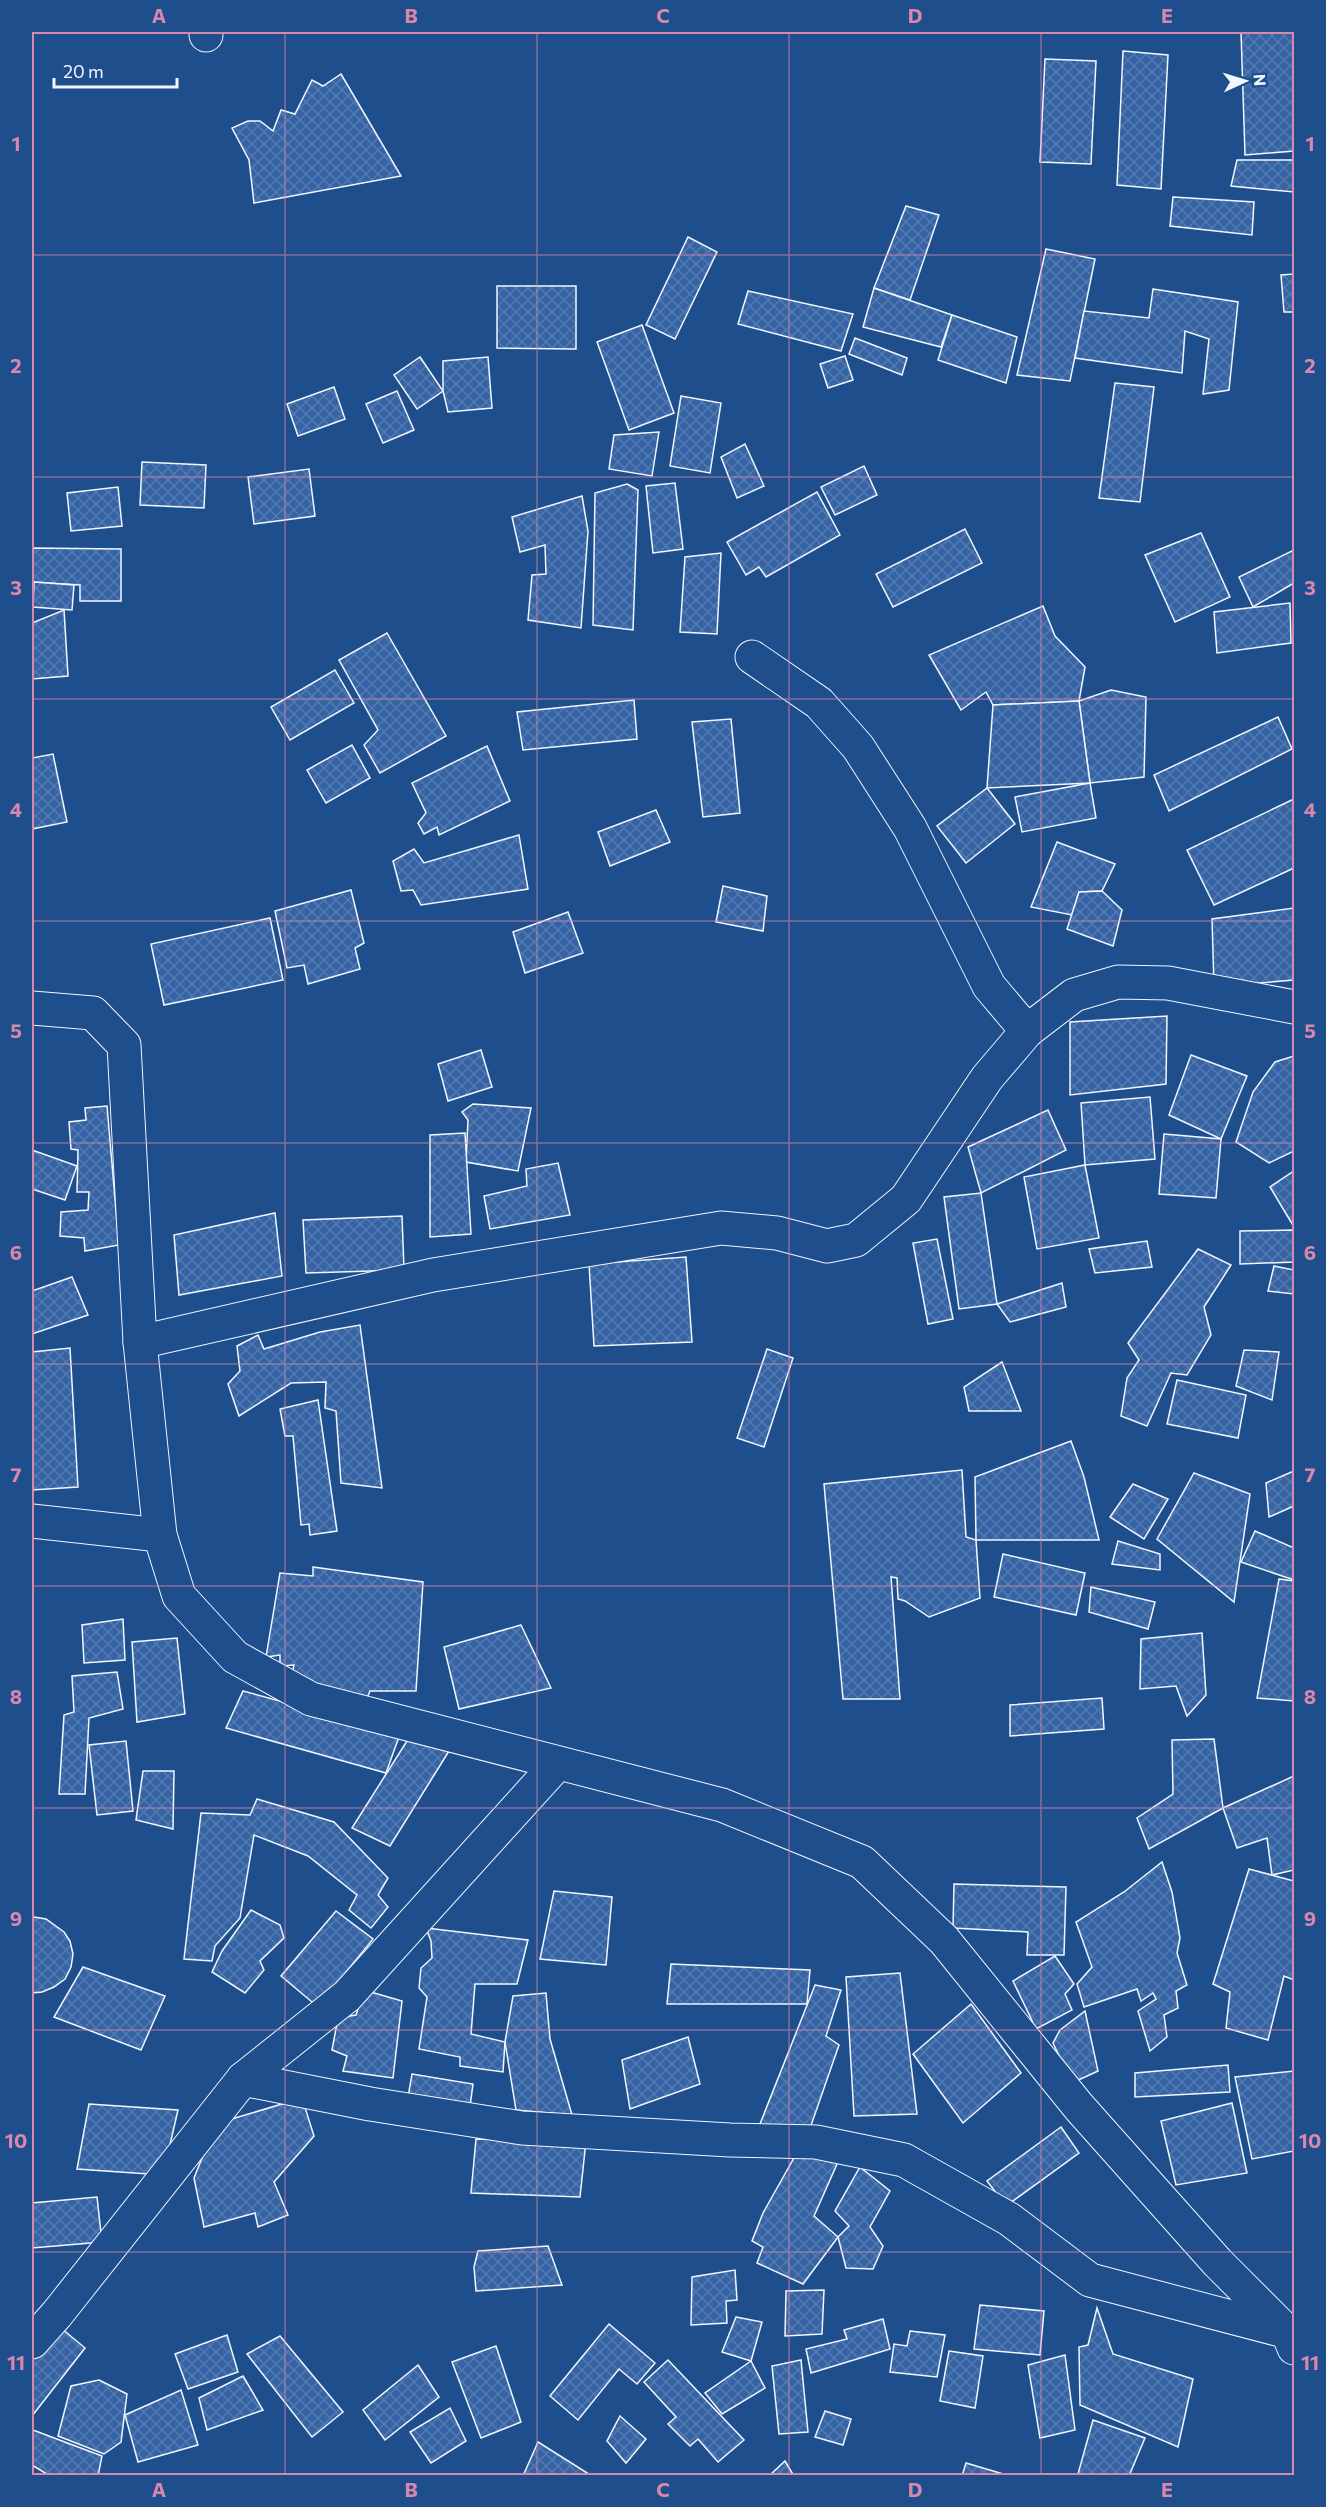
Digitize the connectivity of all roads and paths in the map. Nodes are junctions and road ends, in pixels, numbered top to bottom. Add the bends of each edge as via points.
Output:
1 (752, 657) dead end
2 (1294, 1007) edge
3 (32, 1008) edge
4 (1027, 1031) junction
5 (140, 1341) junction
6 (32, 1521) edge
7 (160, 1535) junction
8 (558, 1763) junction
9 (243, 2079) junction
10 (1291, 2340) edge
11 (32, 2342) edge

1 - 4 street via 819,703 858,747 910,828 989,986
2 - 4 street via 1168,983 1118,982 1074,995
3 - 5 street via 93,1013 124,1045
4 - 5 street via 987,1078 906,1199 856,1240 827,1246 777,1233 721,1228 432,1275
5 - 7 street
6 - 7 street
7 - 8 street via 179,1596 235,1657 311,1699
8 - 9 street via 347,1996
8 - 10 street via 722,1805 862,1862 944,1940 1079,2107
9 - 10 street via 522,2128 816,2142 904,2160 1009,2219 1090,2280
9 - 11 street

